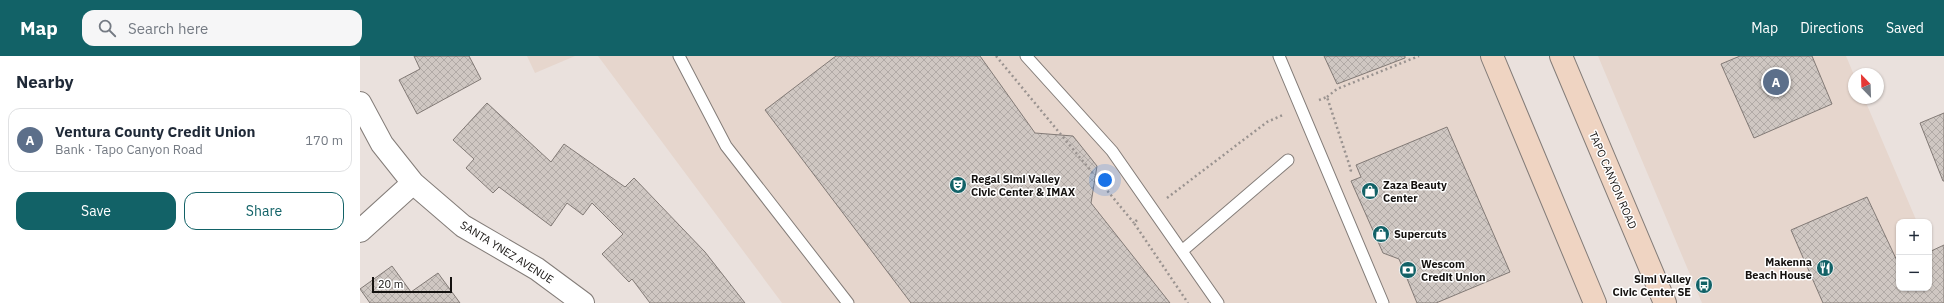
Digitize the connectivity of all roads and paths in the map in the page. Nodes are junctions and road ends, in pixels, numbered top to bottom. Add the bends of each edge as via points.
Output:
1 (679, 56) edge
2 (996, 56) edge
3 (1026, 56) edge
4 (1279, 56) edge
5 (1419, 56) edge
6 (1492, 56) edge
7 (1561, 56) edge
8 (1327, 97) dead end
9 (360, 104) edge
10 (1288, 160) dead end
11 (413, 183) junction
12 (1134, 223) dead end
13 (360, 231) edge
14 (1182, 251) junction
15 (583, 303) edge
16 (848, 303) edge
17 (1218, 303) edge
18 (1383, 303) edge
19 (1596, 303) edge
20 (1665, 303) edge

1 - 16 lane via 726,146
2 - 12 path
3 - 14 lane via 1112,151
4 - 18 lane
5 - 8 path via 1337,89
6 - 19 main road
7 - 20 main road, TAPO CANYON ROAD
9 - 11 street, SANTA YNEZ AVENUE via 382,144
10 - 14 lane
11 - 13 street
11 - 15 street, SANTA YNEZ AVENUE via 463,226 537,269
14 - 17 lane

